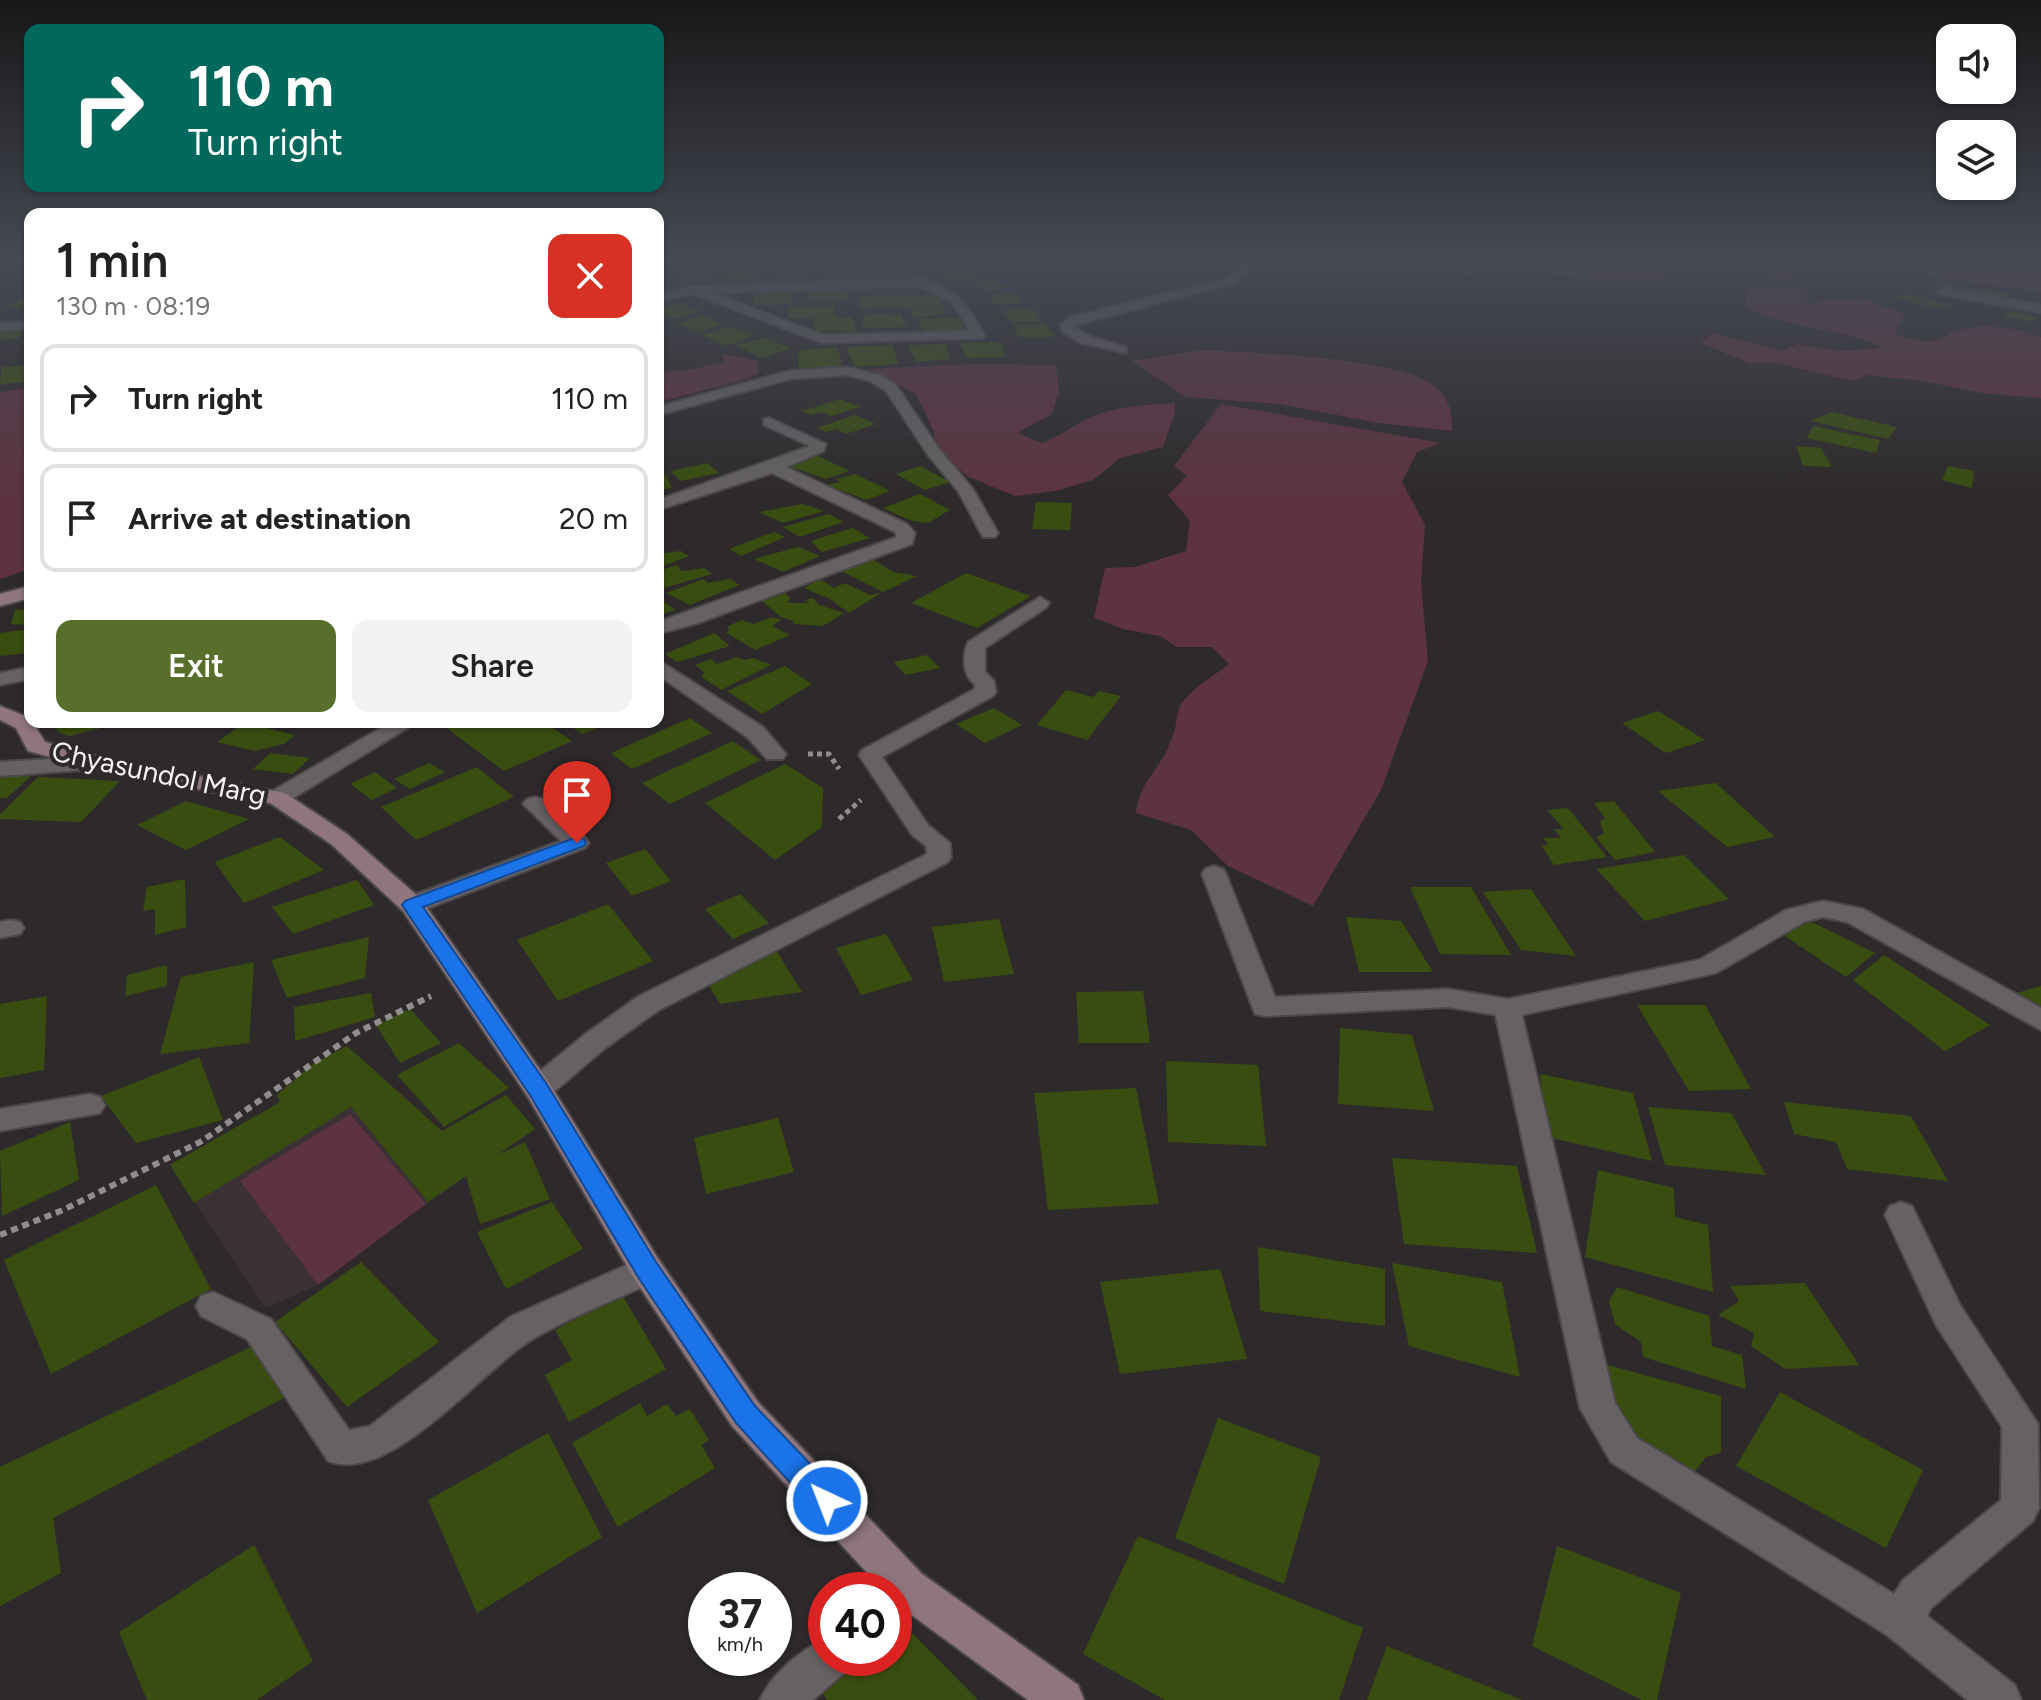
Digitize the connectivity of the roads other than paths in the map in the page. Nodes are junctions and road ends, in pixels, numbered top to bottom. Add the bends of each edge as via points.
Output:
1 (818, 337) edge
2 (887, 337) edge
3 (1081, 337) edge
4 (1121, 350) dead end
5 (664, 409) edge
6 (769, 422) dead end
7 (773, 467) junction
8 (664, 503) edge
9 (989, 533) dead end
10 (24, 594) edge
11 (0, 600) edge
12 (1040, 603) dead end
13 (664, 626) edge
14 (664, 670) edge
15 (24, 674) edge
16 (0, 679) edge
17 (0, 712) edge
18 (24, 724) edge
19 (27, 728) edge
20 (396, 728) edge
21 (775, 754) road end
22 (99, 763) junction
23 (0, 769) edge
24 (277, 798) junction
25 (535, 804) dead end
26 (1214, 874) dead end
27 (412, 905) junction
28 (1508, 1008) junction
29 (2041, 1020) edge
30 (538, 1089) junction
31 (90, 1105) dead end
32 (0, 1120) edge
33 (1901, 1215) dead end
34 (647, 1270) junction
35 (213, 1306) dead end
36 (882, 1572) edge
37 (912, 1602) edge
38 (1901, 1621) junction
39 (808, 1676) edge
40 (1049, 1696) edge
41 (781, 1700) edge
42 (2000, 1700) edge

1 - 2 street
3 - 4 street
5 - 9 street via 789,375 847,371 875,378 891,388 965,489
6 - 7 street via 819,448
7 - 8 street
7 - 13 street via 901,528 906,540
10 - 11 street
12 - 30 street via 975,646 975,674 984,681 986,692 870,755 920,830 938,843 939,857 649,1003
14 - 21 street via 755,732
15 - 16 street
17 - 18 street, Chyasundol Marg
19 - 22 street, Chyasundol Marg via 36,746
20 - 24 street
22 - 23 street
22 - 24 street, Chyasundol Marg
24 - 27 street, Chyasundol Marg via 339,839
25 - 27 street via 577,843
26 - 28 street via 1265,1007 1448,998
27 - 30 street, Chyasundol Marg
28 - 29 street via 1707,967 1795,916 1823,909 1854,915
28 - 38 street via 1598,1408 1624,1450
30 - 34 street, Chyasundol Marg
31 - 32 street
33 - 38 street via 1948,1315 2020,1424 2020,1508 1917,1594
34 - 35 street via 522,1327 379,1441 341,1449 259,1329
34 - 36 street, Chyasundol Marg via 745,1414
37 - 40 street, Chyasundol Marg
38 - 42 street
39 - 41 street

